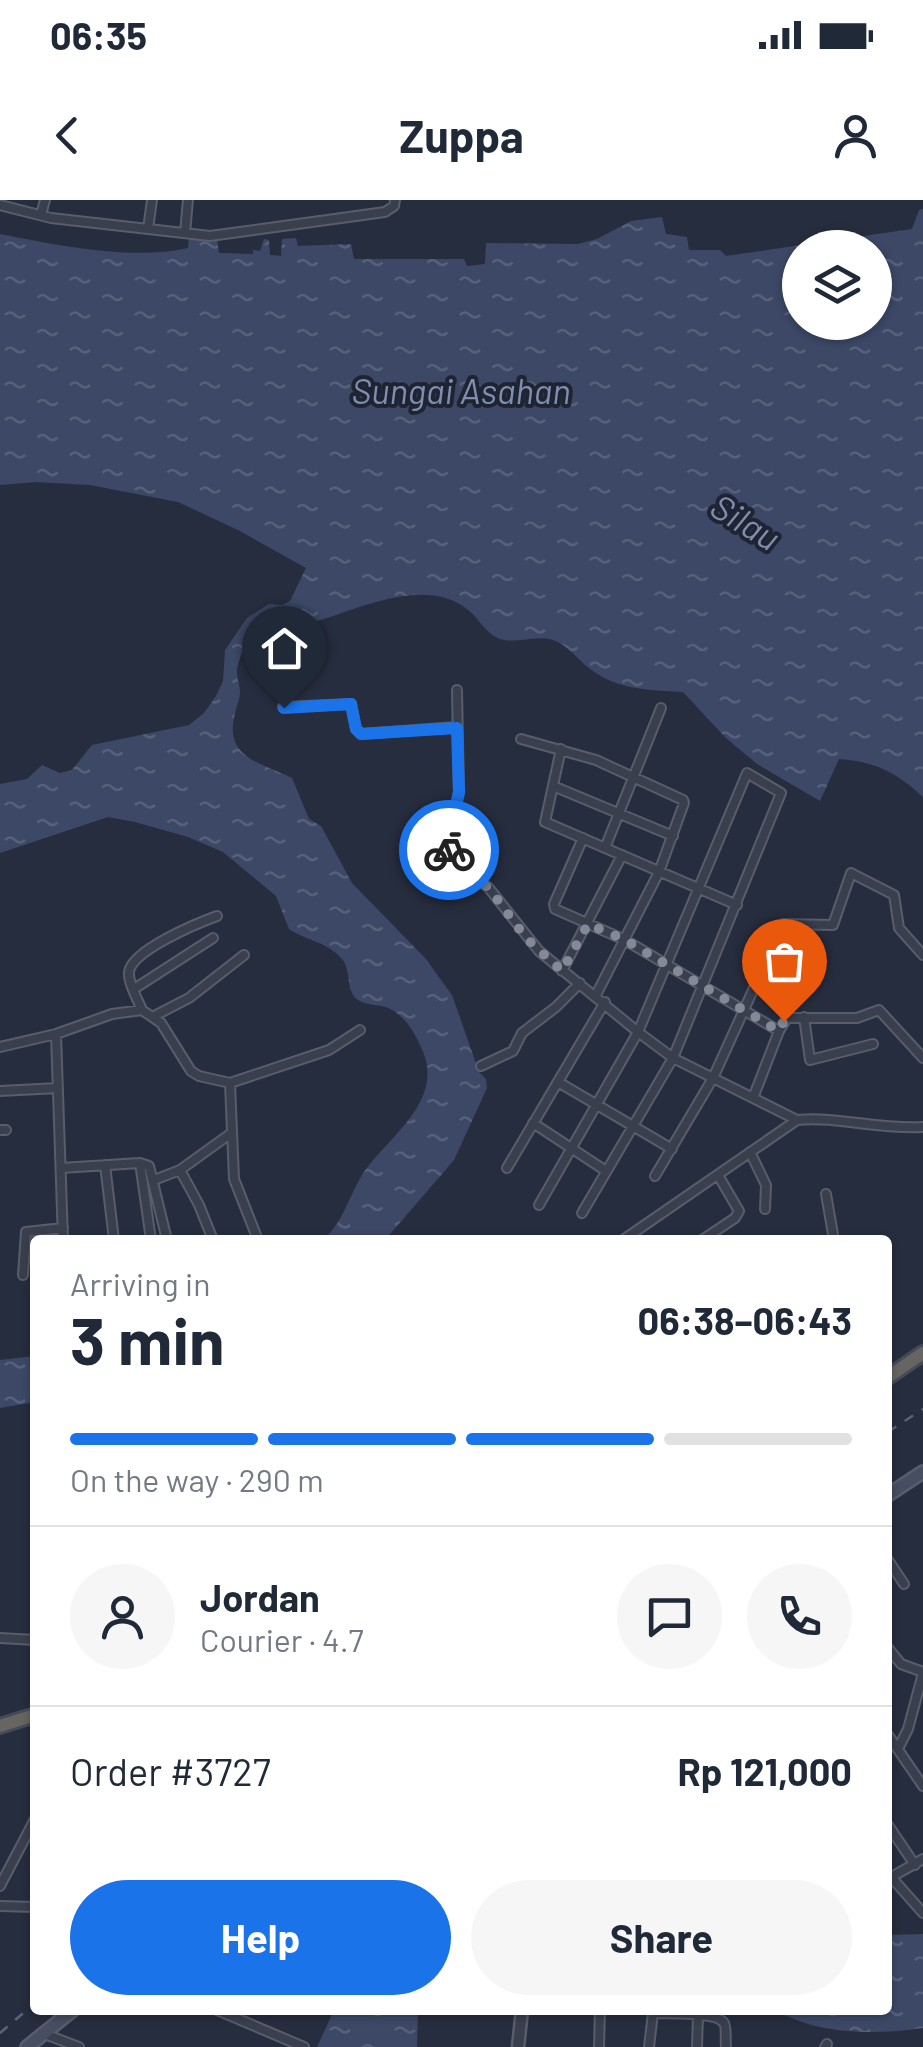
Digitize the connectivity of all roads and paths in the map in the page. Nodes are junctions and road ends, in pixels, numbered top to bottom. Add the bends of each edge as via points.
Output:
1 (44, 200) edge
2 (152, 200) edge
3 (188, 200) edge
4 (395, 200) edge
5 (0, 205) edge
6 (41, 215) junction
7 (148, 229) junction
8 (185, 233) junction
9 (457, 690) dead end
10 (284, 708) dead end
11 (661, 708) dead end
12 (457, 728) junction
13 (521, 739) dead end
14 (560, 749) junction
15 (632, 776) junction
16 (552, 786) junction
17 (618, 812) junction
18 (673, 836) junction
19 (583, 838) junction
20 (605, 848) junction
21 (622, 856) junction
22 (659, 872) junction
23 (699, 890) junction
24 (738, 905) junction
25 (217, 916) dead end
26 (588, 924) junction
27 (214, 938) dead end
28 (625, 940) junction
29 (244, 955) dead end
30 (923, 955) edge
31 (668, 965) junction
32 (562, 971) junction
33 (580, 983) junction
34 (704, 986) junction
35 (134, 989) junction
36 (596, 996) junction
37 (605, 1002) junction
38 (142, 1010) junction
39 (742, 1010) junction
40 (154, 1016) junction
41 (804, 1017) junction
42 (360, 1030) dead end
43 (779, 1031) junction
44 (638, 1032) junction
45 (56, 1034) junction
46 (873, 1044) dead end
47 (0, 1048) edge
48 (673, 1058) junction
49 (923, 1058) edge
50 (481, 1066) dead end
51 (713, 1078) junction
52 (558, 1082) junction
53 (230, 1083) junction
54 (58, 1088) junction
55 (0, 1090) edge
56 (753, 1098) junction
57 (597, 1104) junction
58 (797, 1120) junction
59 (533, 1123) junction
60 (923, 1126) edge
61 (634, 1127) junction
62 (230, 1134) junction
63 (571, 1148) junction
64 (672, 1148) junction
65 (750, 1152) junction
66 (140, 1163) junction
67 (106, 1165) junction
68 (60, 1168) junction
69 (507, 1168) dead end
70 (180, 1170) junction
71 (606, 1171) junction
72 (718, 1175) junction
73 (654, 1176) dead end
74 (154, 1180) junction
75 (826, 1194) dead end
76 (539, 1205) dead end
77 (765, 1209) dead end
78 (582, 1213) dead end
79 (63, 1228) junction
80 (63, 1235) edge
81 (113, 1235) edge
82 (150, 1235) edge
83 (167, 1235) edge
84 (211, 1235) edge
85 (256, 1235) edge
86 (629, 1235) edge
87 (710, 1235) edge
88 (833, 1235) edge
89 (22, 1275) dead end
90 (923, 1353) edge
91 (892, 1374) edge
92 (923, 1472) edge
93 (892, 1492) edge
94 (892, 1566) edge
95 (904, 1584) dead end
96 (0, 1638) edge
97 (30, 1640) edge
98 (892, 1653) edge
99 (923, 1673) edge
100 (30, 1717) edge
101 (0, 1726) edge
102 (892, 1741) edge
103 (898, 1749) junction
104 (923, 1786) edge
105 (30, 1829) edge
106 (892, 1830) edge
107 (919, 1862) edge
108 (892, 1877) edge
109 (892, 1880) edge
110 (0, 1886) edge
111 (0, 1906) edge
112 (30, 1907) edge
113 (923, 1912) edge
114 (66, 2015) edge
115 (229, 2015) edge
116 (521, 2015) edge
117 (600, 2015) edge
118 (651, 2015) edge
119 (698, 2015) joint
120 (42, 2033) junction
121 (26, 2047) edge
122 (79, 2047) edge
123 (304, 2047) edge
124 (518, 2047) edge
125 (599, 2047) edge
126 (649, 2047) edge
127 (697, 2047) edge
128 (726, 2047) edge

1 - 6 street
2 - 7 street
3 - 8 street
4 - 8 street via 385,212 339,220 242,234
5 - 6 street
6 - 7 street
7 - 8 street
9 - 12 street
10 - 12 street via 351,704 361,734
11 - 15 street
12 - 32 street via 459,792 448,841 453,861 488,887 526,938
13 - 14 street
14 - 15 street
14 - 16 street
15 - 17 street
15 - 18 street via 683,800
16 - 17 street
16 - 19 street via 545,822
17 - 18 street
17 - 20 street
18 - 22 street
19 - 20 street
19 - 26 street via 554,906
20 - 21 street
21 - 22 street
21 - 26 street
22 - 23 street
22 - 28 street
23 - 24 street
23 - 24 street via 747,773 781,793
23 - 31 street
24 - 34 street
25 - 35 street via 180,930 134,963
26 - 28 street
26 - 32 street
27 - 35 street
28 - 31 street
28 - 36 street
29 - 40 street
30 - 39 street via 898,928 894,895 850,873 833,925 783,924
31 - 34 street
31 - 44 street
32 - 33 street
33 - 36 street
33 - 50 street via 522,1032 513,1051
34 - 39 street
34 - 48 street
35 - 38 street
36 - 37 street
37 - 44 street
37 - 52 street
38 - 40 street
38 - 45 street
39 - 43 street
39 - 51 street
40 - 53 street via 191,1071
41 - 43 street via 787,1018
41 - 46 street via 810,1060
41 - 49 street via 857,1018 879,1010
42 - 53 street via 329,1050
43 - 56 street
44 - 48 street
44 - 57 street
45 - 47 street
45 - 54 street
48 - 51 street
48 - 61 street
51 - 56 street
51 - 64 street
52 - 57 street
52 - 59 street
53 - 62 street
54 - 55 street
54 - 68 street
56 - 58 street
57 - 61 street
57 - 63 street
58 - 60 street
58 - 65 street
59 - 63 street
59 - 69 street
61 - 64 street
61 - 71 street
62 - 70 street
62 - 85 street via 234,1179
63 - 71 street
63 - 76 street
64 - 73 street
65 - 72 street
65 - 77 street via 766,1184
66 - 67 street
66 - 74 street via 152,1168
66 - 82 street
67 - 68 street
67 - 81 street
68 - 79 street
70 - 74 street
70 - 84 street
71 - 78 street
72 - 86 street
72 - 87 street via 739,1210
74 - 83 street
75 - 88 street
79 - 80 street
79 - 89 street via 26,1232
90 - 91 highway
92 - 93 main road
94 - 95 street
96 - 97 street
98 - 99 street
99 - 103 street
100 - 101 highway
102 - 103 street
103 - 104 street
105 - 110 street
106 - 107 street
107 - 108 street
109 - 113 street
111 - 112 street
114 - 120 main road
115 - 123 street
116 - 124 street
117 - 125 street
118 - 126 street
119 - 127 street
119 - 128 street via 724,2023
120 - 121 main road
120 - 122 street

